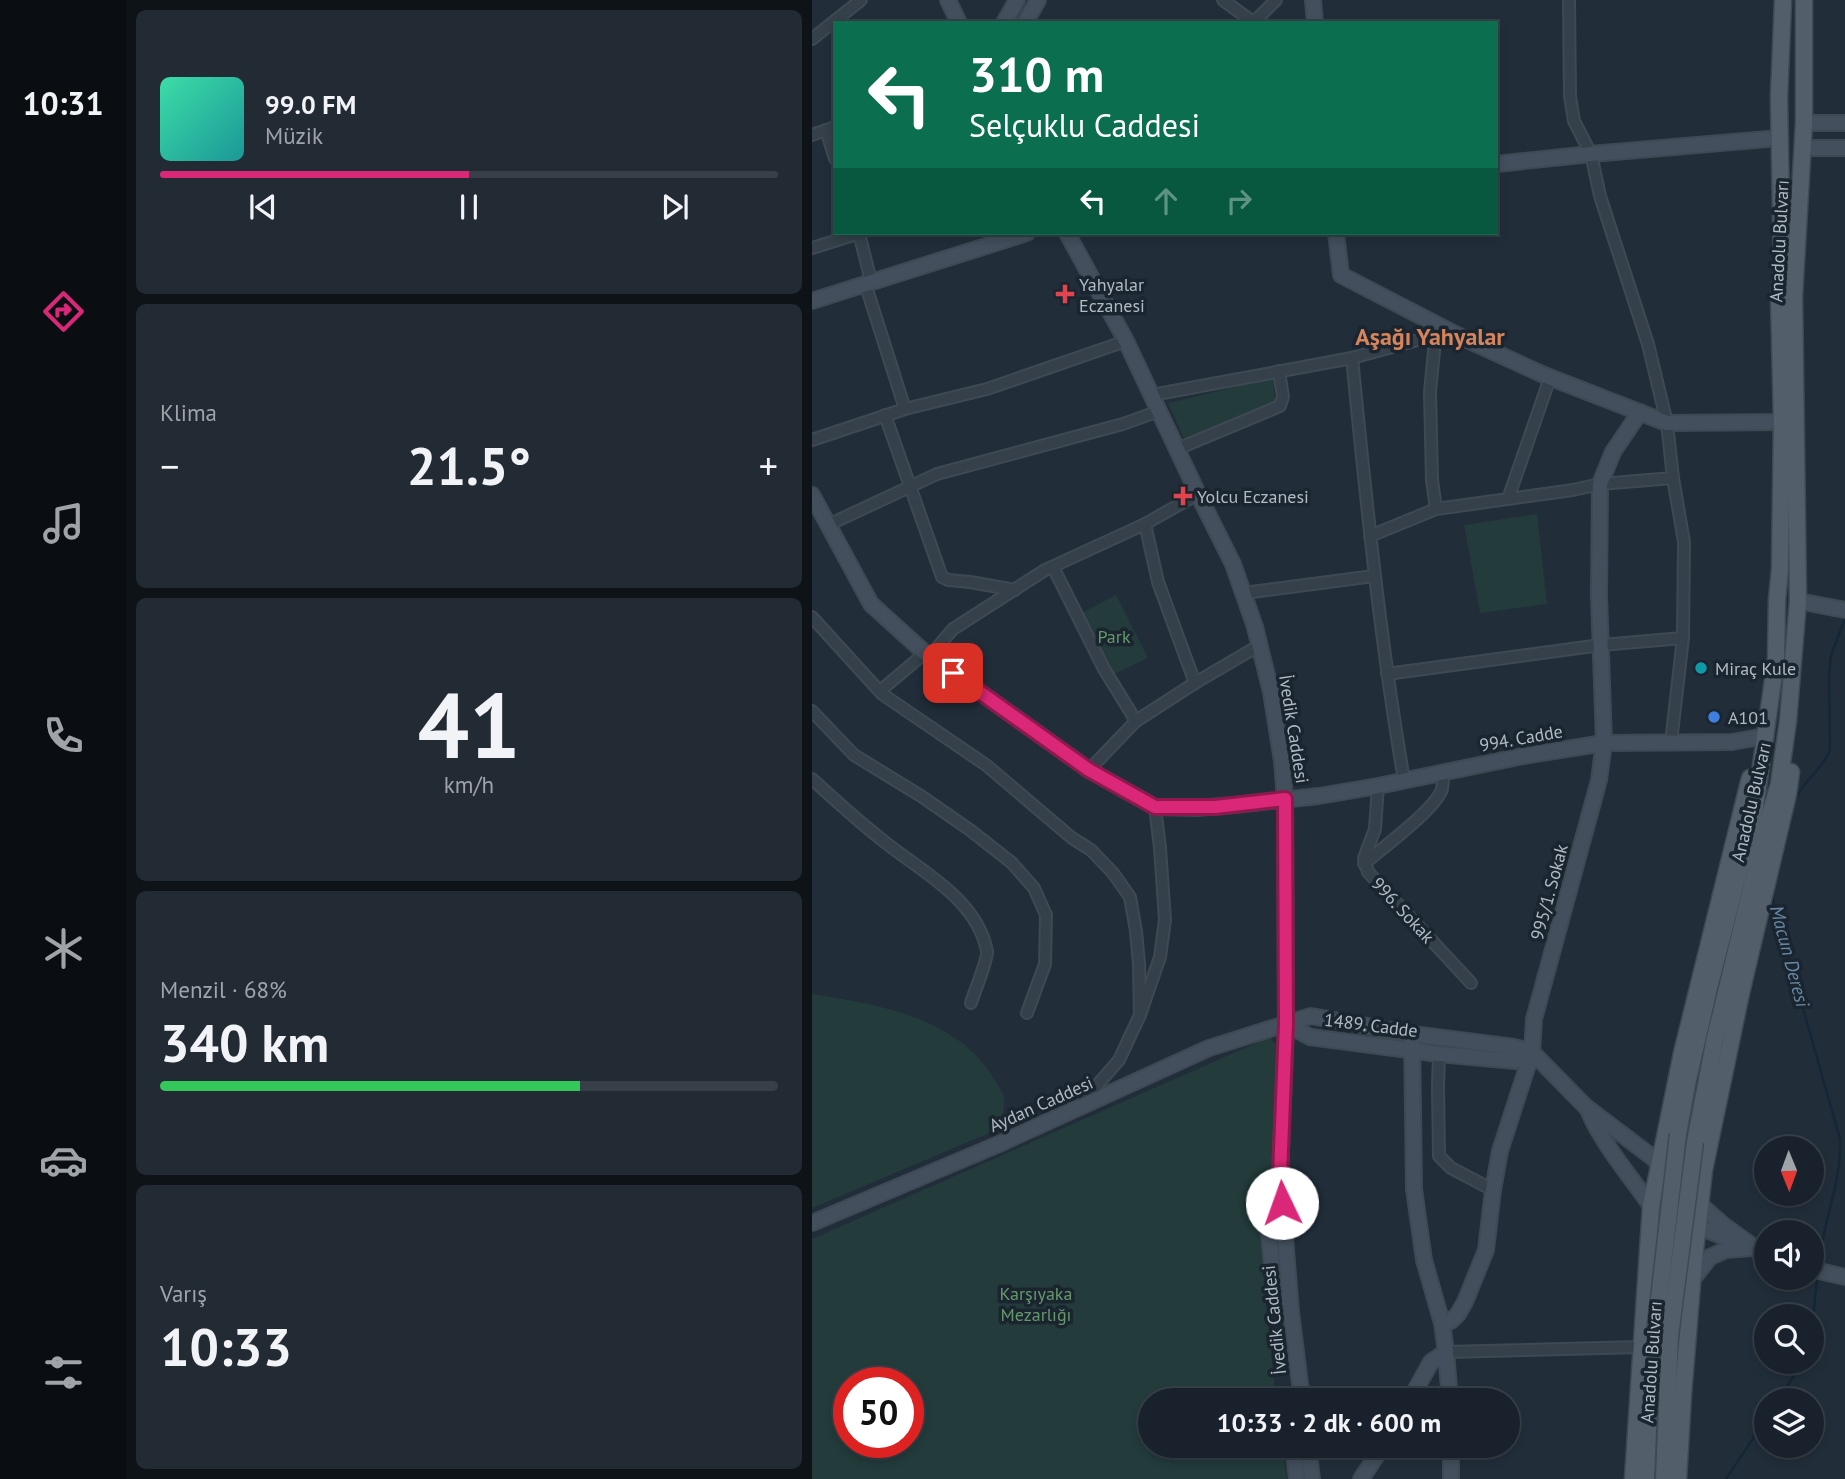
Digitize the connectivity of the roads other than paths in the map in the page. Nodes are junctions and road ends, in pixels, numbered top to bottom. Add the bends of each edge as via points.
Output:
1 (861, 0) edge
2 (948, 0) edge
3 (1017, 0) edge
4 (1038, 0) edge
5 (1223, 0) edge
6 (1276, 0) edge
7 (1313, 0) edge
8 (1569, 0) edge
9 (1783, 0) edge
10 (1804, 0) edge
11 (835, 21) edge
12 (958, 21) edge
13 (1005, 21) edge
14 (1026, 21) edge
15 (1252, 21) edge
16 (1254, 21) edge
17 (1315, 21) edge
18 (833, 22) edge
19 (812, 39) edge
20 (1804, 123) junction
21 (1845, 123) edge
22 (830, 129) edge
23 (812, 135) edge
24 (1780, 138) junction
25 (833, 147) edge
26 (1803, 148) junction
27 (1845, 148) edge
28 (1591, 154) junction
29 (1498, 164) edge
30 (853, 235) edge
31 (859, 235) edge
32 (1021, 235) edge
33 (1068, 235) edge
34 (1336, 235) edge
35 (812, 248) edge
36 (868, 282) junction
37 (812, 301) edge
38 (1436, 330) junction
39 (1126, 341) junction
40 (1352, 358) junction
41 (1279, 371) junction
42 (1550, 378) junction
43 (1152, 395) junction
44 (905, 409) junction
45 (1159, 411) junction
46 (1640, 412) junction
47 (885, 415) junction
48 (1782, 422) junction
49 (1667, 423) junction
50 (812, 440) edge
51 (1177, 449) junction
52 (1673, 478) junction
53 (1600, 484) junction
54 (910, 486) junction
55 (1198, 494) junction
56 (812, 495) edge
57 (1508, 499) junction
58 (816, 509) edge
59 (1436, 509) junction
60 (1145, 524) junction
61 (828, 525) junction
62 (1370, 536) junction
63 (1053, 567) junction
64 (1374, 576) junction
65 (1015, 590) junction
66 (1244, 593) junction
67 (1798, 601) junction
68 (1844, 610) edge
69 (812, 617) edge
70 (1683, 638) junction
71 (1260, 645) junction
72 (1601, 645) junction
73 (927, 655) junction
74 (1387, 674) junction
75 (1195, 683) junction
76 (880, 691) junction
77 (812, 711) edge
78 (1136, 721) junction
79 (1788, 721) junction
80 (1766, 736) junction
81 (1671, 742) junction
82 (1604, 743) junction
83 (1089, 770) junction
84 (1444, 772) junction
85 (812, 779) edge
86 (1404, 780) junction
87 (1378, 786) junction
88 (1285, 799) junction
89 (1155, 807) junction
90 (1364, 864) junction
91 (1471, 983) dead end
92 (971, 1003) dead end
93 (1027, 1013) dead end
94 (1140, 1015) junction
95 (1286, 1024) junction
96 (1412, 1034) junction
97 (1411, 1050) junction
98 (1532, 1052) junction
99 (1439, 1054) junction
100 (1586, 1107) junction
101 (1074, 1111) junction
102 (1660, 1166) junction
103 (1493, 1190) junction
104 (1700, 1204) junction
105 (1651, 1206) junction
106 (812, 1223) edge
107 (1698, 1227) junction
108 (1754, 1246) edge
109 (1754, 1248) edge
110 (1754, 1250) edge
111 (1824, 1272) edge
112 (1845, 1277) edge
113 (1692, 1280) junction
114 (1442, 1323) junction
115 (1662, 1335) junction
116 (1641, 1347) junction
117 (1446, 1352) junction
118 (1298, 1388) edge
119 (1417, 1388) edge
120 (1449, 1388) edge
121 (1294, 1458) edge
122 (1309, 1458) edge
123 (1375, 1458) edge
124 (1451, 1458) edge
125 (1297, 1479) edge
126 (1312, 1479) edge
127 (1361, 1479) edge
128 (1451, 1479) edge
129 (1633, 1479) edge
130 (1646, 1479) edge
131 (1664, 1479) edge
132 (1678, 1479) edge

1 - 11 street
2 - 12 street
3 - 13 street
4 - 14 street
5 - 15 street
6 - 16 street
7 - 17 street
8 - 28 street via 1570,96 1574,121
9 - 24 main road, Anadolu Bulvarı
10 - 20 main road, Anadolu Bulvarı
18 - 19 street
20 - 21 street
20 - 26 main road, Anadolu Bulvarı
22 - 23 street
22 - 25 street
24 - 28 street
24 - 48 main road, Anadolu Bulvarı
26 - 27 street
26 - 67 main road, Anadolu Bulvarı via 1794,296
28 - 29 street
28 - 49 street
30 - 35 street
31 - 36 street
32 - 36 street
33 - 39 street, İvedik Caddesi
34 - 38 street via 1341,275
36 - 37 street
36 - 44 street
38 - 40 street
38 - 42 street
38 - 59 street via 1430,392
39 - 43 street, İvedik Caddesi
39 - 44 street via 987,389
40 - 41 street
40 - 62 street
41 - 43 street
41 - 51 street via 1280,406
42 - 46 street
42 - 57 street
43 - 45 street, İvedik Caddesi
44 - 47 street
45 - 51 street, İvedik Caddesi
45 - 54 street via 937,474
46 - 49 street
46 - 53 street via 1613,452
47 - 50 street
47 - 54 street
48 - 49 street
48 - 80 main road, Anadolu Bulvarı via 1776,659
49 - 52 street
51 - 55 street, İvedik Caddesi
52 - 53 street
52 - 70 street via 1684,542
53 - 57 street
53 - 72 street, 995/1. Sokak
54 - 61 street
54 - 65 street via 942,577
55 - 60 street
55 - 66 street, İvedik Caddesi
56 - 58 street
57 - 59 street
58 - 61 street
59 - 62 street
60 - 63 street
60 - 75 street via 1158,582
61 - 73 street via 871,604
62 - 64 street
63 - 65 street
63 - 78 street
64 - 66 street
64 - 74 street
65 - 73 street via 953,629
66 - 71 street, İvedik Caddesi
67 - 68 street
67 - 79 main road, Anadolu Bulvarı
69 - 76 street
70 - 72 street
70 - 81 street
71 - 75 street
71 - 88 street, İvedik Caddesi via 1277,724
72 - 74 street
72 - 82 street, 995/1. Sokak
73 - 76 street
73 - 83 street
74 - 86 street
75 - 78 street
76 - 94 street via 986,765 1113,873 1130,897
77 - 93 street via 854,755 970,830 1012,863 1034,888 1046,915 1045,964
78 - 83 street
79 - 104 main road via 1792,761 1788,794 1738,1006
79 - 115 main road, Anadolu Bulvarı, bridge via 1779,784 1714,1038
80 - 81 street, 994. Cadde via 1732,742
80 - 102 main road via 1723,884
80 - 115 main road, Anadolu Bulvarı, bridge via 1755,808 1678,1134
81 - 82 street, 994. Cadde
82 - 84 street, 994. Cadde
82 - 98 street, 995/1. Sokak via 1599,780 1534,1019
83 - 89 street
84 - 86 street, 994. Cadde
84 - 90 street via 1437,799
85 - 92 street via 964,904 978,925 988,954
86 - 87 street, 994. Cadde
87 - 88 street, 994. Cadde
87 - 90 street, 996. Sokak via 1375,829
88 - 89 street, 994. Cadde via 1196,808
88 - 95 street, İvedik Caddesi
89 - 94 street via 1165,920 1160,957
90 - 91 street, 996. Sokak
94 - 101 street via 1119,1060
95 - 96 street, 1489. Cadde via 1311,1016
95 - 97 street, 1489. Cadde via 1310,1037
95 - 101 street, Aydan Caddesi via 1209,1048
95 - 118 street, İvedik Caddesi via 1280,1176 1267,1197 1275,1299 1291,1312
96 - 97 street
96 - 98 street, 1489. Cadde
97 - 99 street, 1489. Cadde
97 - 114 street via 1414,1189 1424,1260
98 - 99 street, 1489. Cadde via 1515,1061
98 - 100 street
98 - 103 street, 995/1. Sokak via 1500,1151
99 - 103 street via 1439,1156 1451,1168
100 - 102 street
100 - 105 street
101 - 106 street, Aydan Caddesi
102 - 104 street
102 - 105 main road
103 - 114 street, 995/1. Sokak via 1486,1250 1458,1314
104 - 107 main road
104 - 108 street
105 - 107 street
105 - 116 main road
107 - 109 street
107 - 113 main road
110 - 113 street via 1710,1257
111 - 112 street
113 - 132 main road
114 - 117 street
115 - 130 main road, Anadolu Bulvarı via 1651,1358
115 - 131 main road, Anadolu Bulvarı
116 - 117 street
116 - 129 main road
117 - 119 street via 1431,1362
117 - 120 street
121 - 125 street
122 - 126 street
123 - 127 street
124 - 128 street

